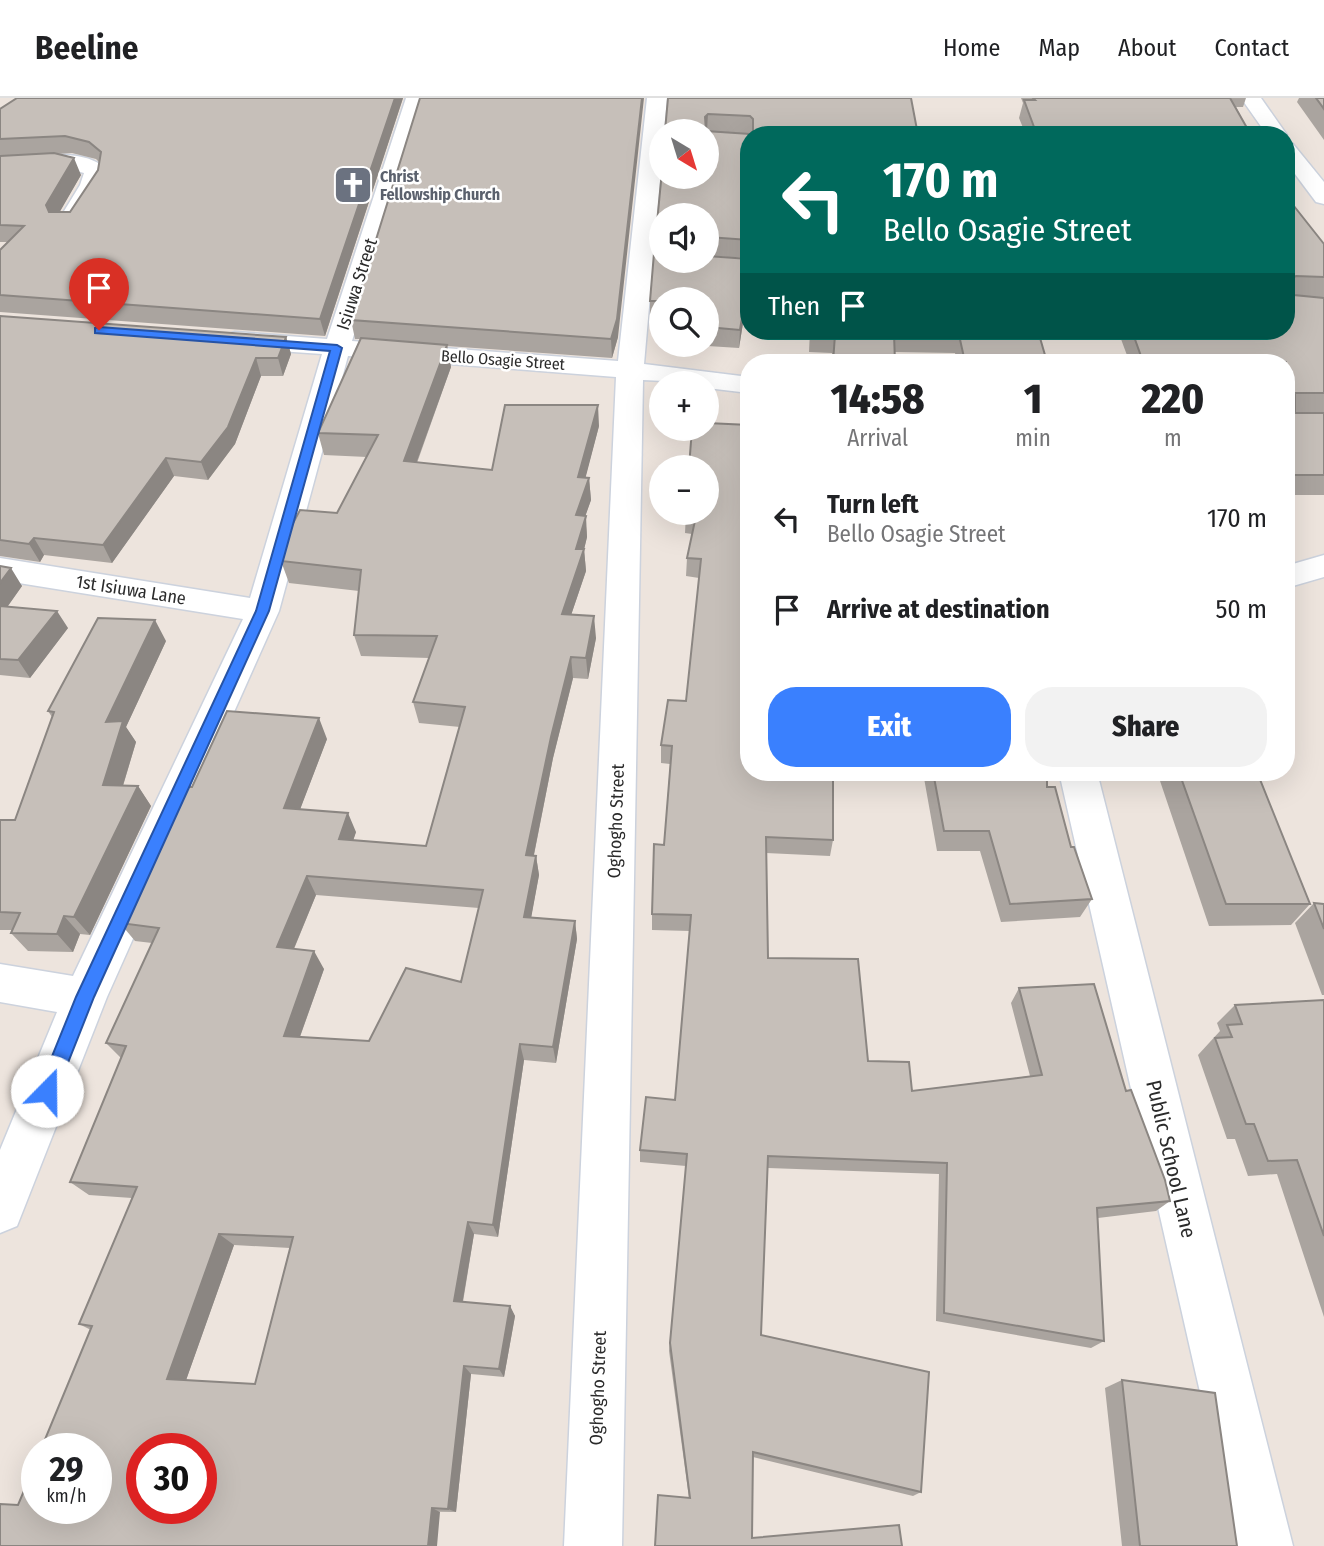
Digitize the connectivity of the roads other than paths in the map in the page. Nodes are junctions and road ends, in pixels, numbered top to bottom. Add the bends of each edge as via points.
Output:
1 (416, 98) edge
2 (657, 98) edge
3 (1251, 98) edge
4 (657, 119) edge
5 (1271, 126) edge
6 (0, 164) edge
7 (1295, 168) edge
8 (1324, 197) edge
9 (67, 223) edge
10 (650, 273) edge
11 (213, 339) edge
12 (337, 348) junction
13 (630, 370) junction
14 (740, 384) edge
15 (1324, 566) edge
16 (0, 569) edge
17 (1295, 574) edge
18 (262, 611) junction
19 (1080, 781) edge
20 (0, 983) edge
21 (85, 997) junction
22 (0, 1209) edge
23 (593, 1546) edge
24 (1264, 1546) edge

1 - 12 street, Isiuwa Street
2 - 4 street, Oghogho Street
3 - 5 street
6 - 9 street via 58,160 84,163 96,170
7 - 8 street
10 - 13 street, Oghogho Street
11 - 12 street, Bello Osagie Street
12 - 13 street, Bello Osagie Street
12 - 18 street, Isiuwa Street
13 - 14 street
13 - 23 street, Oghogho Street
15 - 17 street
16 - 18 street, 1st Isiuwa Lane
18 - 21 street, Isiuwa Street
19 - 24 street, Public School Lane
20 - 21 street
21 - 22 street, Isiuwa Street

